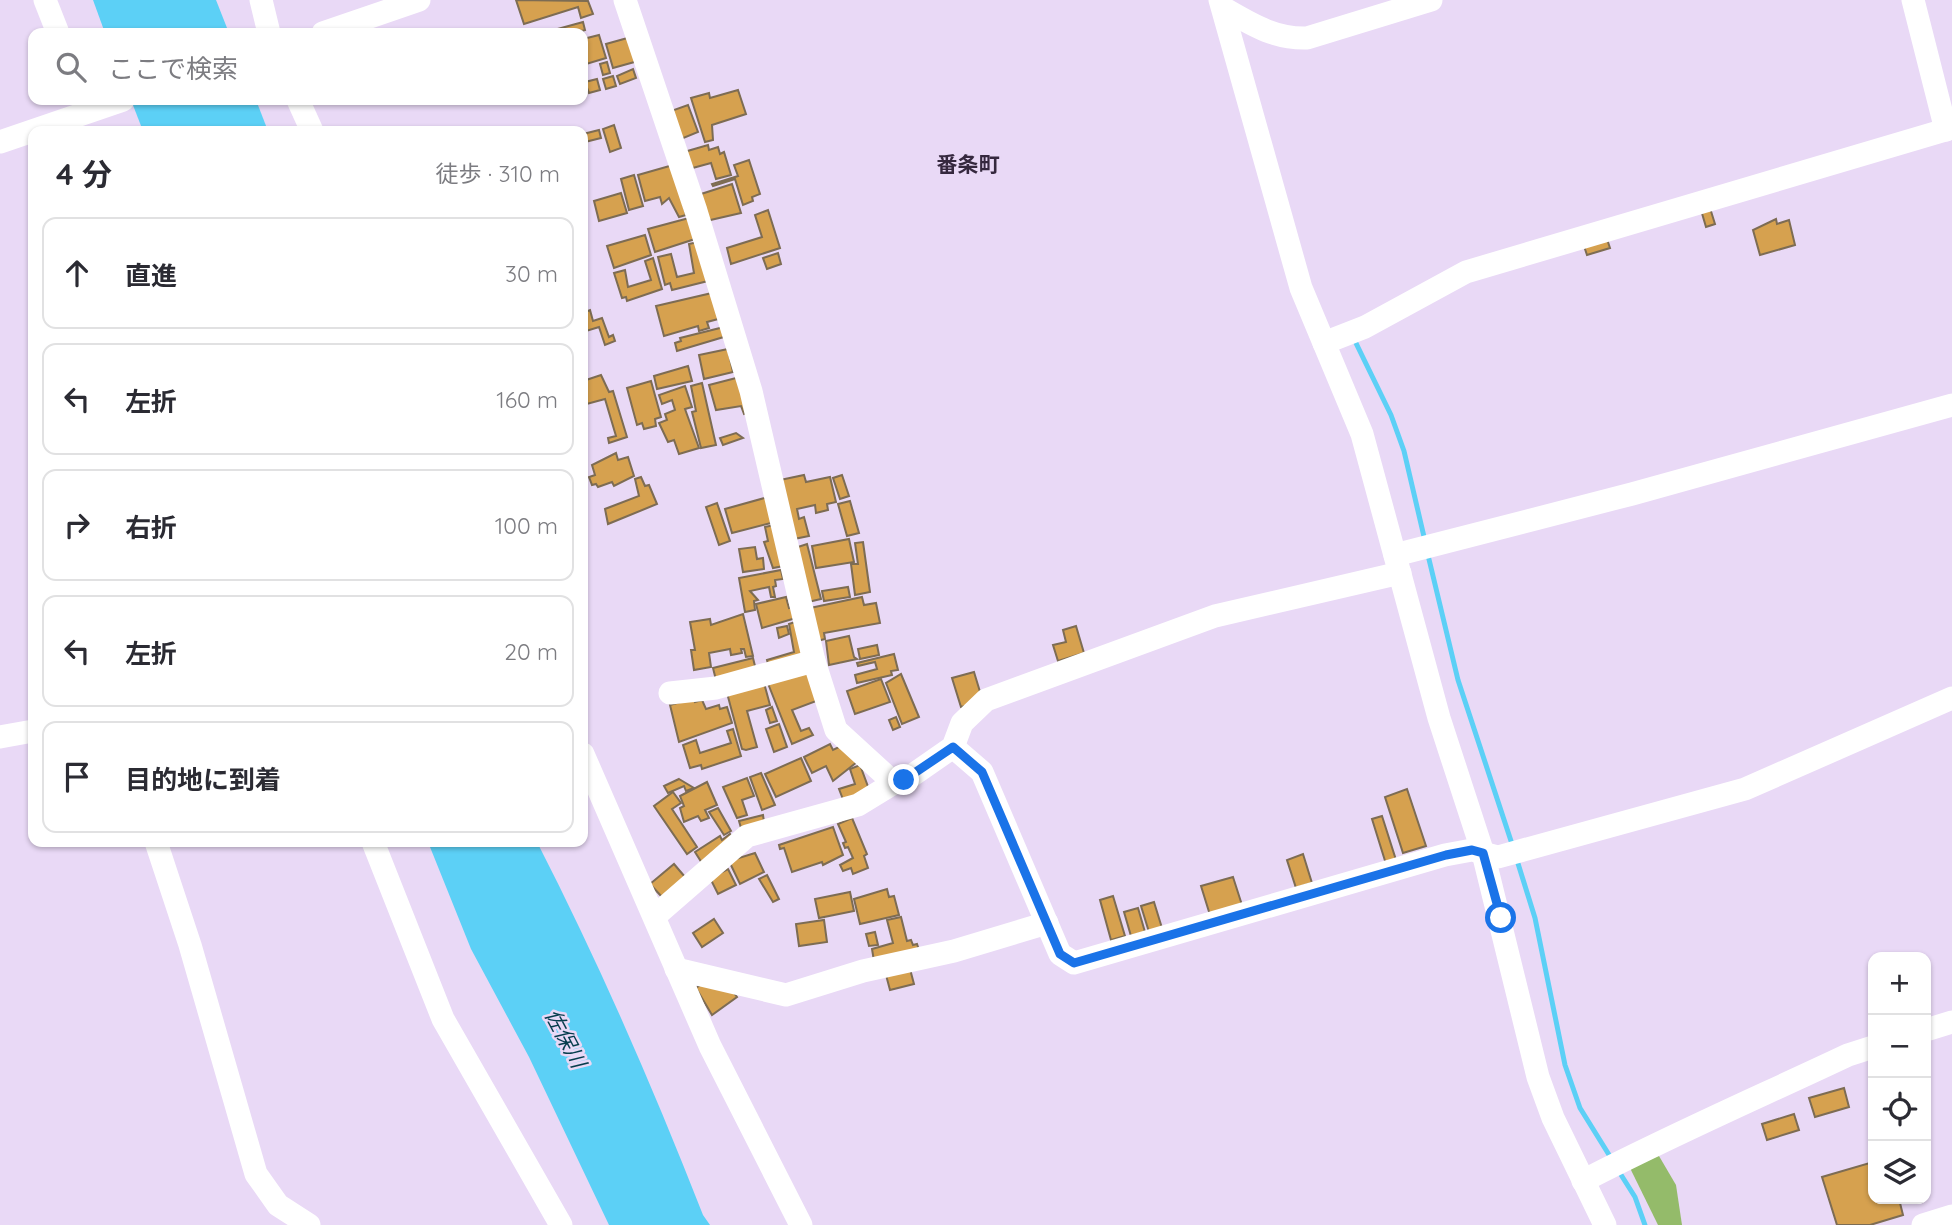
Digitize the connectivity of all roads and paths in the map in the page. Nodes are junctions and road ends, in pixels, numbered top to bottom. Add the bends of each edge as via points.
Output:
1 (45, 0) edge
2 (261, 0) edge
3 (419, 0) edge
4 (625, 0) edge
5 (1431, 0) edge
6 (1913, 0) edge
7 (1222, 4) edge
8 (56, 28) edge
9 (267, 28) edge
10 (338, 28) edge
11 (300, 105) edge
12 (99, 110) edge
13 (50, 126) edge
14 (310, 126) edge
15 (1949, 129) edge
16 (28, 133) edge
17 (0, 142) edge
18 (1324, 343) junction
19 (1952, 405) edge
20 (1398, 564) junction
21 (814, 661) junction
22 (670, 693) dead end
23 (1952, 698) edge
24 (28, 732) edge
25 (0, 737) edge
26 (953, 747) junction
27 (588, 765) edge
28 (894, 783) junction
29 (158, 847) edge
30 (375, 847) edge
31 (1483, 853) junction
32 (655, 916) junction
33 (1047, 923) junction
34 (676, 969) junction
35 (1952, 1022) edge
36 (1931, 1028) edge
37 (1868, 1049) edge
38 (1583, 1181) junction
39 (1952, 1216) edge
40 (309, 1225) edge
41 (561, 1225) edge
42 (801, 1225) edge
43 (1605, 1225) edge
44 (1923, 1225) edge

1 - 8 street
2 - 9 street
3 - 10 street
4 - 21 street via 751,391
5 - 7 street via 1307,38 1286,39
6 - 15 street
7 - 18 street via 1301,288
11 - 14 street
12 - 13 street
15 - 18 street via 1466,272 1365,327
16 - 17 street
18 - 20 street via 1362,434
19 - 20 street
20 - 26 street via 1215,616 986,700 962,723
20 - 31 street via 1439,718
21 - 22 street via 716,688
21 - 28 street via 836,730
23 - 31 street via 1745,789 1498,857
24 - 25 street
26 - 28 street
26 - 33 street via 982,772
27 - 32 street
28 - 32 street via 858,804 747,836
29 - 40 street via 256,1174 278,1205
30 - 41 street via 443,1019
31 - 33 street via 1472,850 1446,855 1074,963 1060,954
31 - 38 street via 1538,1077
32 - 34 street
33 - 34 street via 786,995
34 - 42 street via 709,1046
35 - 36 street
37 - 38 street via 1626,1157
38 - 43 street
39 - 44 street

